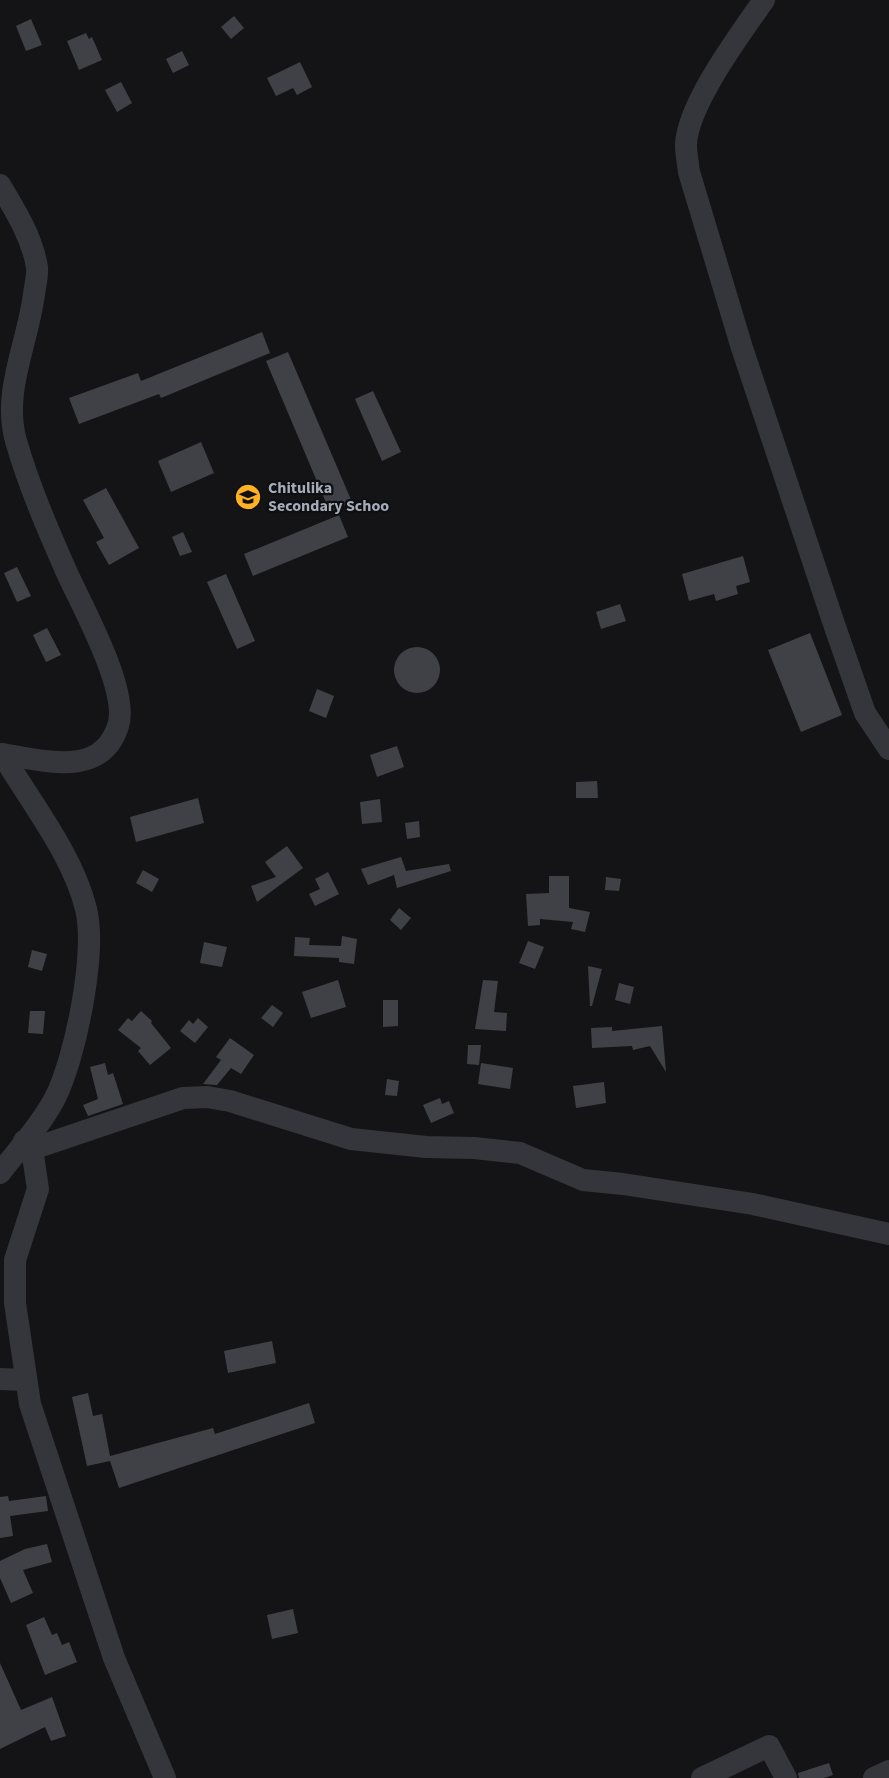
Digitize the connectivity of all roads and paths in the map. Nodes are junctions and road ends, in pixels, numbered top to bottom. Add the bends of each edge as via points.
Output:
1 (764, 0) edge
2 (0, 184) edge
3 (889, 749) edge
4 (1, 754) edge
5 (28, 1145) junction
6 (0, 1173) edge
7 (889, 1234) edge
8 (0, 1379) edge
9 (26, 1380) junction
10 (889, 1771) edge
11 (165, 1778) edge
12 (702, 1778) edge
13 (786, 1778) edge
14 (874, 1778) edge

1 - 3 street via 722,61 697,107 686,143 689,172 742,348 834,624 865,713
2 - 4 street via 28,236 38,269 12,400 12,426 24,471 108,661 119,705 119,724 109,746 88,760 57,764
4 - 5 street via 70,866 86,909 90,939 68,1069
5 - 6 street
5 - 7 street via 183,1098 207,1097 351,1138 520,1153 583,1180 753,1204
5 - 9 street via 38,1189 15,1260 15,1303
8 - 9 street
9 - 11 street via 30,1404 114,1658
10 - 14 street
12 - 13 street via 769,1746

